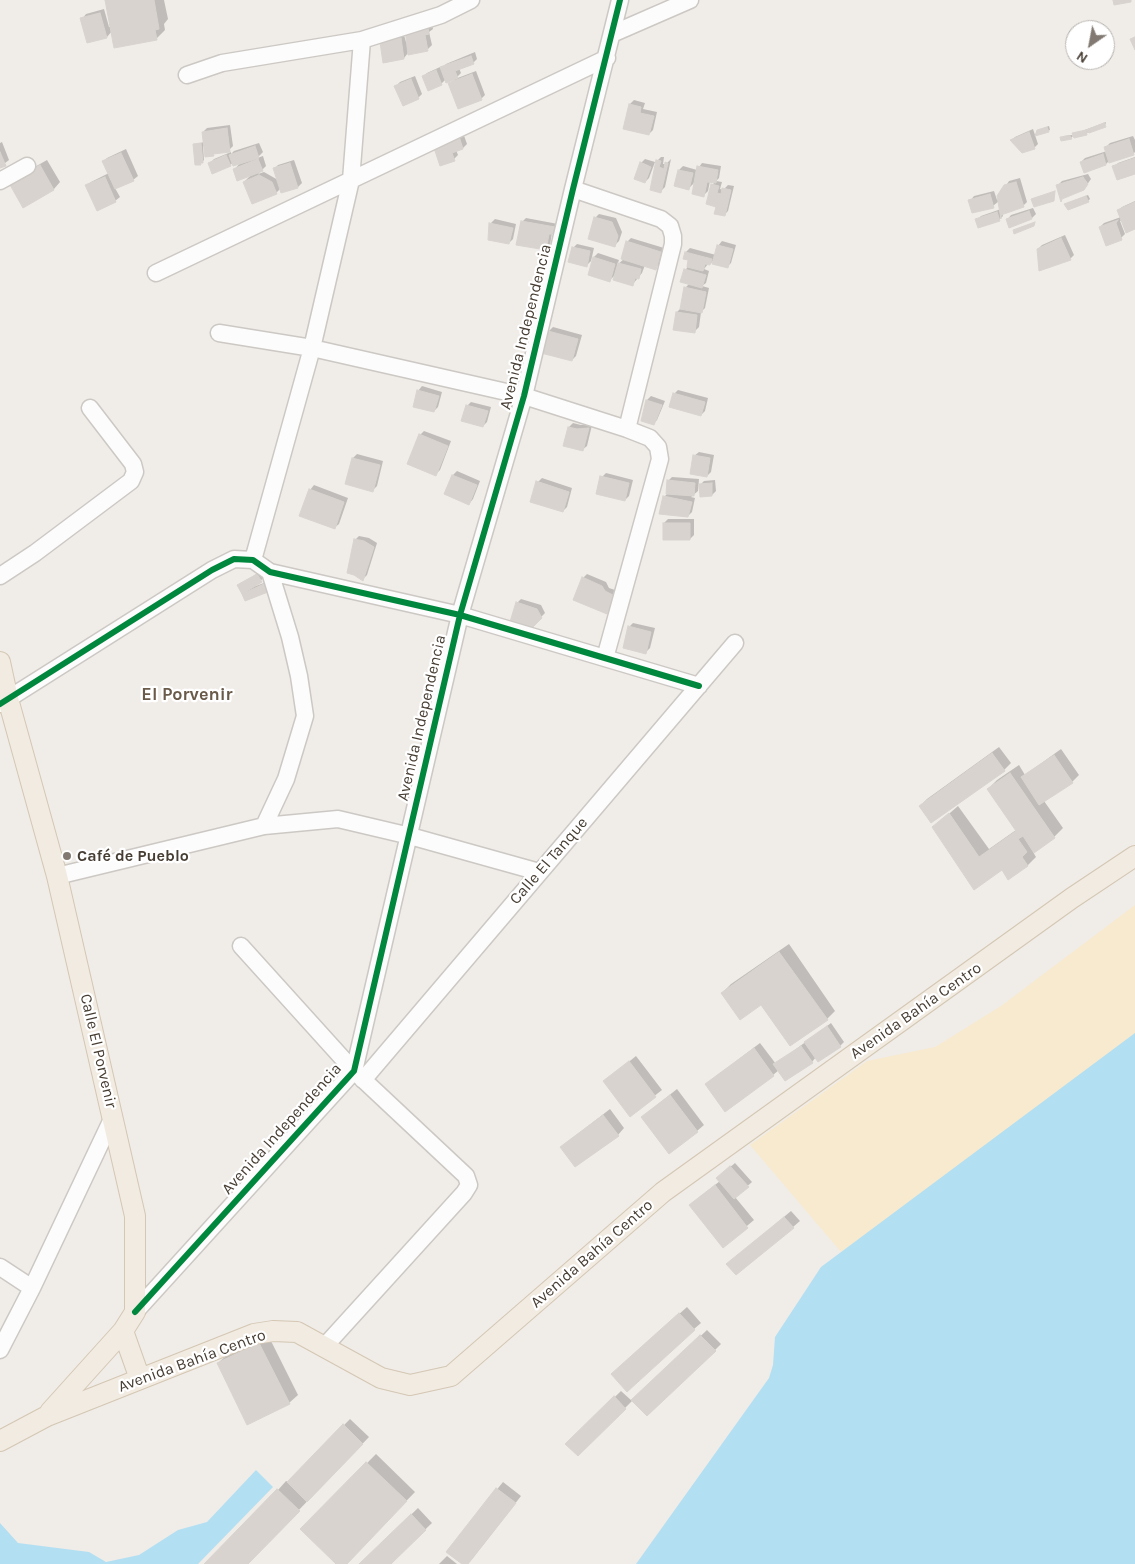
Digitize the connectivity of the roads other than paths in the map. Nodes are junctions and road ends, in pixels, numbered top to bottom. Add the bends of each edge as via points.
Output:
1 (471, 0) edge
2 (620, 0) edge
3 (690, 0) edge
4 (440, 7) edge
5 (612, 34) junction
6 (362, 40) junction
7 (606, 58) junction
8 (187, 75) dead end
9 (27, 166) dead end
10 (351, 180) junction
11 (0, 182) edge
12 (573, 189) junction
13 (156, 273) dead end
14 (219, 333) dead end
15 (312, 348) junction
16 (524, 396) junction
17 (90, 408) dead end
18 (627, 429) junction
19 (253, 560) junction
20 (270, 572) junction
21 (0, 576) edge
22 (460, 615) junction
23 (735, 643) dead end
24 (605, 658) junction
25 (0, 662) edge
26 (699, 686) junction
27 (4, 701) edge
28 (264, 826) junction
29 (410, 836) junction
30 (1135, 856) edge
31 (539, 872) junction
32 (57, 876) junction
33 (241, 946) dead end
34 (359, 1075) junction
35 (113, 1117) junction
36 (0, 1267) edge
37 (32, 1288) junction
38 (134, 1312) junction
39 (123, 1331) junction
40 (324, 1347) junction
41 (0, 1350) edge
42 (140, 1379) junction
43 (47, 1416) junction
44 (0, 1441) edge

1 - 4 street
2 - 5 street, Avenida Independencia
3 - 5 street
4 - 6 street
5 - 7 street, Avenida Independencia
6 - 8 street via 222,63
6 - 10 street
7 - 10 street
7 - 12 street, Avenida Independencia
9 - 11 street
10 - 13 street
10 - 15 street
12 - 16 street, Avenida Independencia
12 - 18 street via 661,219 670,226 673,236 674,244
14 - 15 street
15 - 16 street
15 - 19 street
16 - 18 street
16 - 22 street, Avenida Independencia
17 - 21 street via 133,464 135,472 131,481
18 - 24 street via 650,438 658,447 660,459
19 - 20 street
19 - 27 street via 234,558 212,570
20 - 22 street
20 - 28 street via 290,637 305,716 286,779
22 - 24 street
22 - 29 street, Avenida Independencia
23 - 26 street, Calle El Tanque
24 - 26 street
25 - 27 main road, Calle El Porvenir
26 - 31 street, Calle El Tanque
27 - 32 main road, Calle El Porvenir
28 - 29 street via 338,819
28 - 32 street
29 - 31 street
29 - 34 street, Avenida Independencia
30 - 40 main road, Avenida Bahía Centro via 663,1192 451,1376 410,1385 381,1378
31 - 34 street, Calle El Tanque
32 - 35 main road, Calle El Porvenir
33 - 34 street
34 - 38 street, Avenida Independencia
34 - 40 street via 466,1176 469,1185
35 - 37 street
35 - 38 main road, Calle El Porvenir via 135,1216
36 - 37 street
37 - 41 street
38 - 39 main road, Calle El Porvenir
39 - 42 main road
39 - 43 main road, Calle El Porvenir
40 - 42 main road, Avenida Bahía Centro via 297,1332 254,1334
42 - 43 main road, Avenida Bahía Centro
43 - 44 main road, Avenida Bahía Centro

